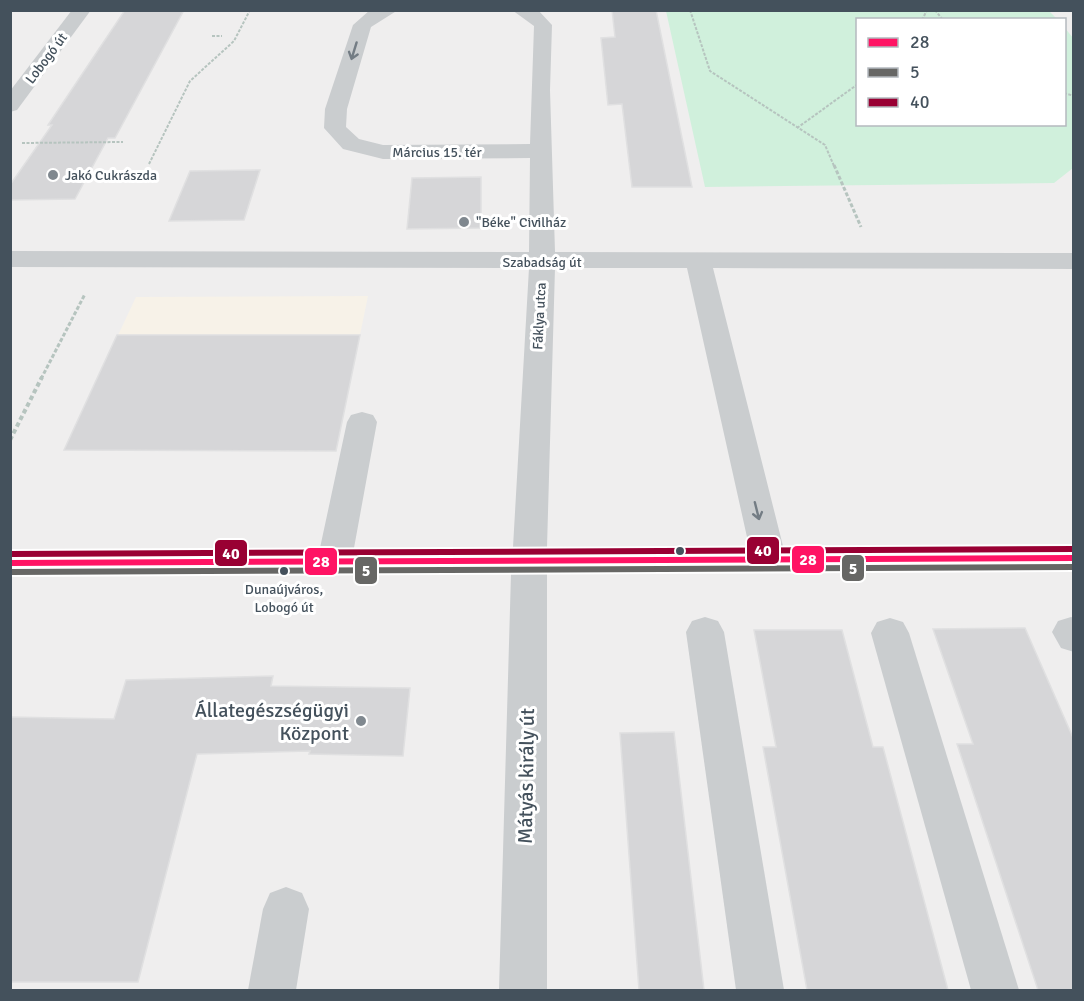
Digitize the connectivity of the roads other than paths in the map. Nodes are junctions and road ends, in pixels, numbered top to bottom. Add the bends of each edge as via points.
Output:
1 (82, 10) edge
2 (389, 10) edge
3 (521, 10) edge
4 (543, 18) edge
5 (10, 106) edge
6 (541, 151) junction
7 (10, 259) edge
8 (542, 261) junction
9 (1074, 261) edge
10 (699, 262) junction
11 (362, 422) dead end
12 (768, 558) junction
13 (1074, 558) edge
14 (334, 562) junction
15 (528, 562) junction
16 (10, 564) edge
17 (705, 632) dead end
18 (890, 633) dead end
19 (286, 909) dead end
20 (272, 990) edge
21 (524, 990) edge
22 (760, 990) edge
23 (995, 990) edge

1 - 5 street, Lobogó út
2 -> 6 street, Március 15. tér via 362,25 336,109 335,128 351,144 392,152
3 - 4 street, Fáklya utca
4 - 6 street, Fáklya utca
6 - 8 street, Fáklya utca
7 - 8 street, Szabadság út
8 - 10 street, Szabadság út
8 - 15 street, Fáklya utca
9 - 10 street, Szabadság út
10 -> 12 street
11 - 14 street
12 - 13 street
12 - 15 street
14 - 15 street
14 - 16 street
15 - 21 street, Mátyás király út
17 - 22 street
18 - 23 street
19 - 20 street

